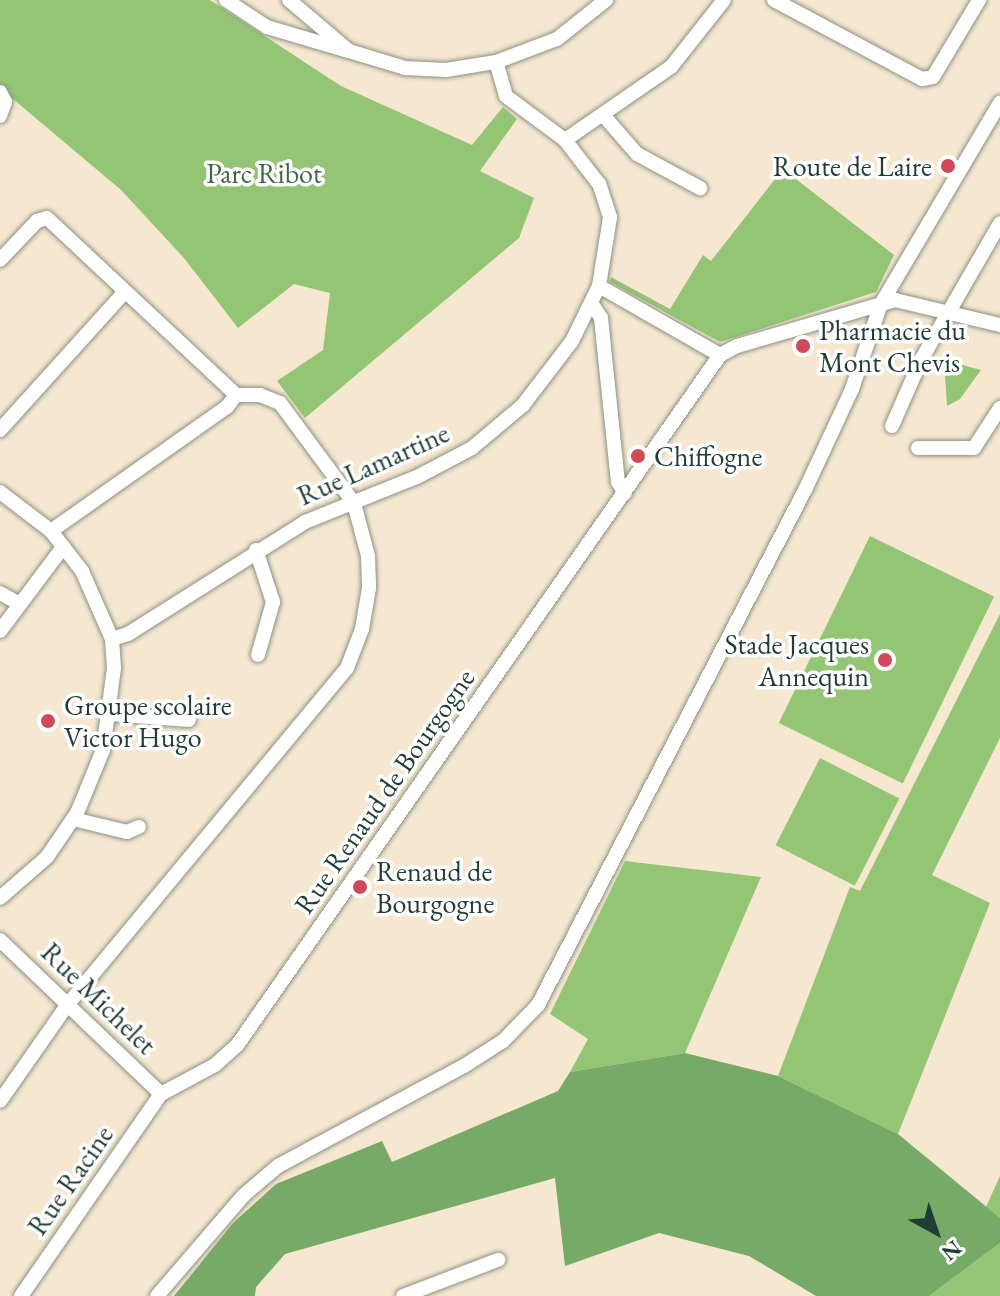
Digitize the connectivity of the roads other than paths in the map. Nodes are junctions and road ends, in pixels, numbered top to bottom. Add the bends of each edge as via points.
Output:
1 (226, 0) edge
2 (289, 0) edge
3 (606, 0) edge
4 (724, 0) edge
5 (774, 0) edge
6 (979, 0) edge
7 (349, 51) junction
8 (496, 62) junction
9 (0, 92) edge
10 (1000, 103) edge
11 (0, 116) edge
12 (604, 116) junction
13 (565, 140) junction
14 (700, 188) dead end
15 (999, 228) edge
16 (0, 260) edge
17 (599, 286) junction
18 (124, 293) junction
19 (592, 304) junction
20 (881, 304) junction
21 (947, 312) junction
22 (1000, 325) edge
23 (720, 355) junction
24 (236, 395) junction
25 (1000, 408) edge
26 (892, 426) dead end
27 (0, 430) edge
28 (918, 448) dead end
29 (0, 492) edge
30 (625, 493) junction
31 (354, 503) junction
32 (51, 531) junction
33 (63, 547) junction
34 (256, 550) junction
35 (0, 593) edge
36 (20, 604) junction
37 (0, 631) edge
38 (112, 639) junction
39 (258, 655) dead end
40 (110, 714) junction
41 (189, 720) dead end
42 (73, 819) junction
43 (139, 827) dead end
44 (0, 898) edge
45 (0, 940) edge
46 (68, 1004) junction
47 (161, 1094) junction
48 (0, 1101) edge
49 (498, 1260) dead end
50 (21, 1296) edge
51 (157, 1296) edge
52 (403, 1296) edge

1 - 7 street via 267,27
2 - 7 street
3 - 8 street via 557,39
4 - 12 street via 671,67
5 - 6 street via 922,79 933,77
7 - 8 street via 405,68 446,70
8 - 13 street, Rue Lamartine via 515,106
9 - 11 street via 5,102
10 - 20 street
12 - 13 street
12 - 14 street via 637,154
13 - 17 street, Rue Lamartine via 599,184 610,217
15 - 21 street
16 - 18 street via 37,221 47,218
17 - 19 street, Rue Lamartine
17 - 23 street
18 - 24 street
18 - 27 street
19 - 30 street via 601,318 618,482
19 - 31 street, Rue Lamartine via 544,379 492,434 445,463
20 - 21 street via 895,300
20 - 23 street
20 - 51 street via 852,389 805,490 538,1005 503,1041 464,1066 278,1166 244,1195
21 - 22 street
21 - 26 street
23 - 30 street, Rue Renaud de Bourgogne
24 - 31 street via 260,395 280,403
24 - 32 street via 227,407
25 - 28 street via 974,448
29 - 32 street
30 - 47 street, Rue Renaud de Bourgogne via 238,1044 215,1065
31 - 34 street, Rue Lamartine via 305,522
31 - 46 street via 368,556 369,588 362,629 347,668
32 - 33 street
33 - 36 street
33 - 38 street via 100,604
34 - 38 street, Rue Lamartine via 128,634
34 - 39 street via 273,602
35 - 36 street
36 - 37 street
38 - 40 street
40 - 41 street
40 - 42 street via 93,781
42 - 43 street via 127,832
42 - 44 street via 47,857
45 - 46 street, Rue Michelet
46 - 47 street, Rue Michelet
46 - 48 street
47 - 50 street, Rue Racine
49 - 52 street

